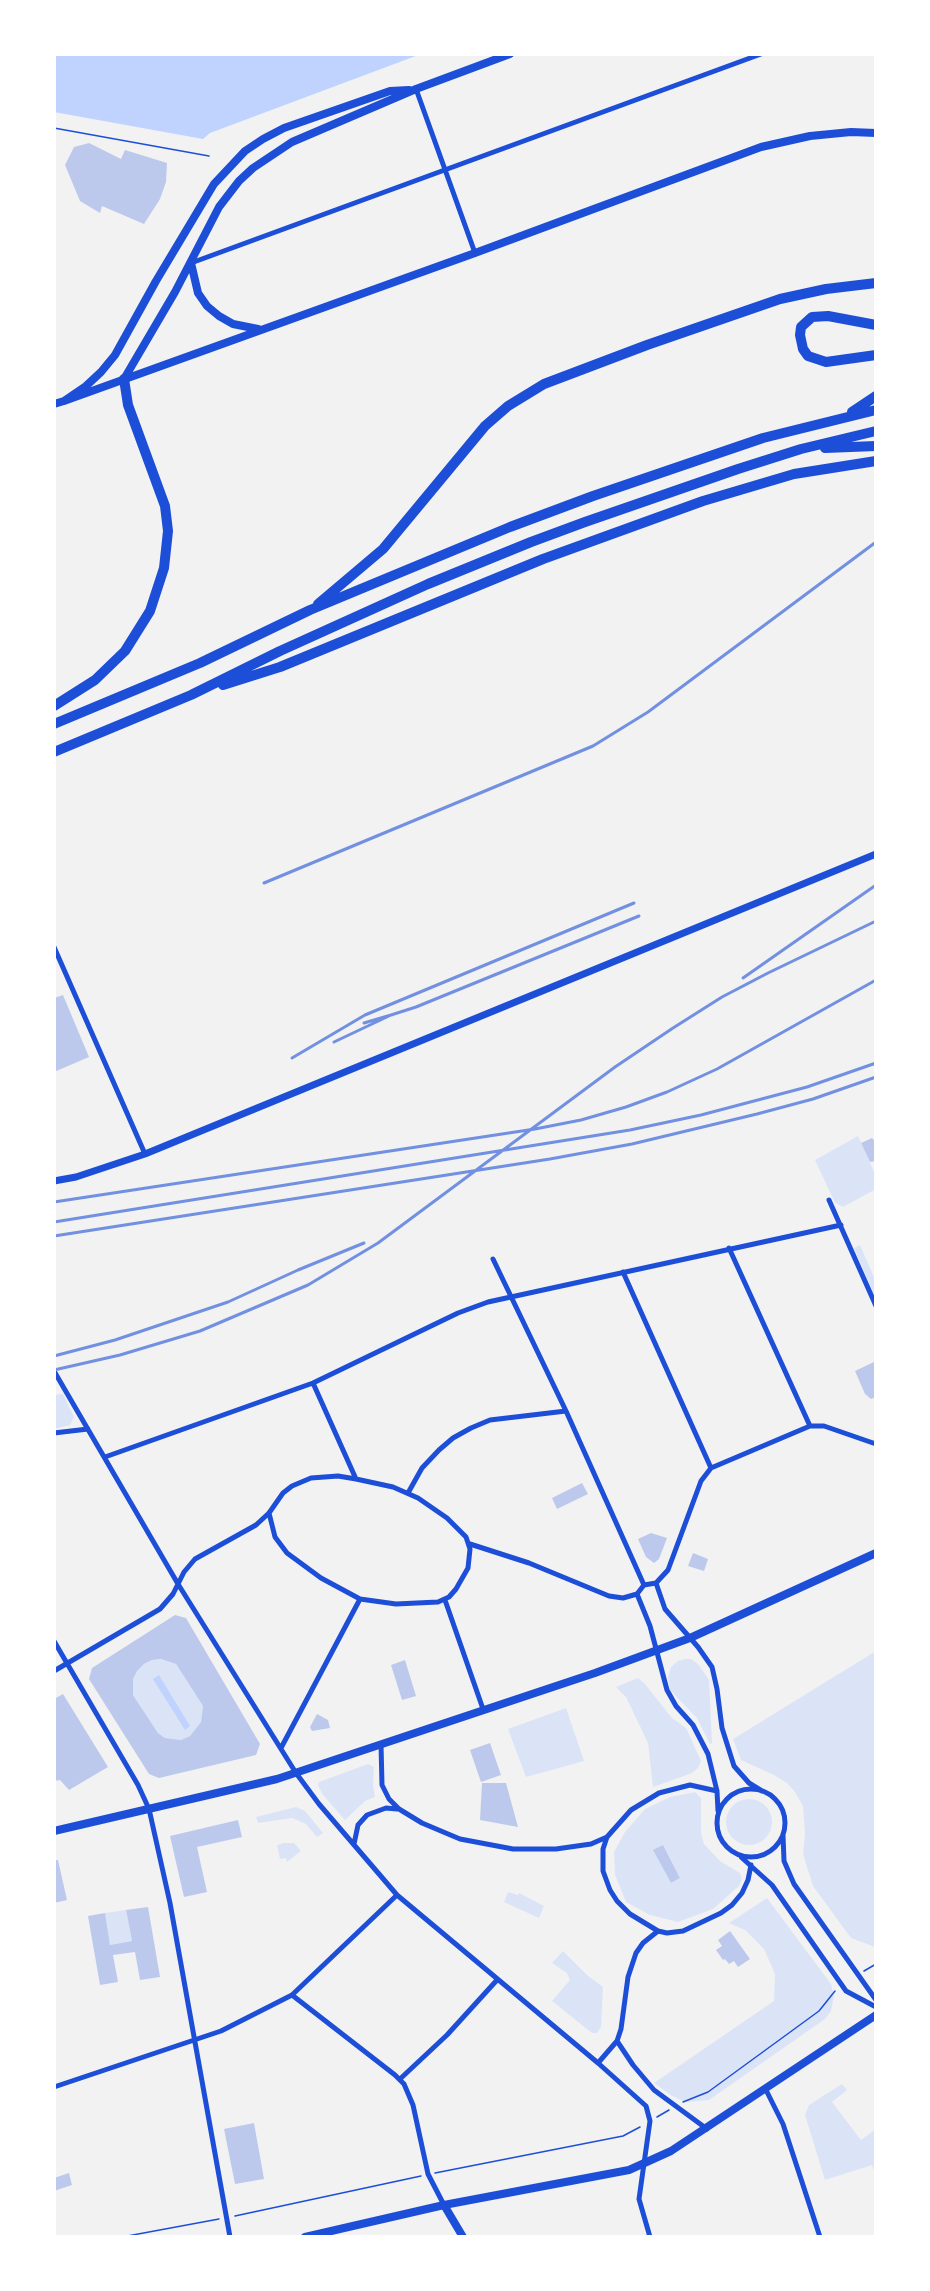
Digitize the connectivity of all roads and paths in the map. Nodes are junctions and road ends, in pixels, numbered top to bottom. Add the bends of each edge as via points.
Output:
1 (510, 54) edge
2 (761, 54) edge
3 (416, 89) junction
4 (54, 128) edge
5 (876, 133) edge
6 (209, 156) dead end
7 (445, 171) junction
8 (475, 253) junction
9 (191, 263) junction
10 (876, 283) edge
11 (876, 325) edge
12 (264, 329) junction
13 (876, 355) edge
14 (124, 379) junction
15 (876, 396) edge
16 (64, 401) junction
17 (54, 404) edge
18 (876, 410) edge
19 (841, 419) junction
20 (876, 431) edge
21 (876, 446) edge
22 (810, 447) junction
23 (876, 461) edge
24 (310, 610) junction
25 (192, 695) junction
26 (54, 706) edge
27 (54, 724) edge
28 (54, 752) edge
29 (876, 854) edge
30 (54, 947) edge
31 (145, 1154) junction
32 (54, 1181) edge
33 (829, 1200) dead end
34 (842, 1225) junction
35 (729, 1248) junction
36 (493, 1259) dead end
37 (622, 1272) junction
38 (511, 1297) junction
39 (876, 1306) edge
40 (54, 1371) edge
41 (313, 1383) junction
42 (566, 1412) junction
43 (810, 1426) junction
44 (88, 1429) junction
45 (54, 1433) edge
46 (876, 1444) edge
47 (105, 1457) junction
48 (711, 1468) junction
49 (356, 1479) junction
50 (408, 1493) junction
51 (269, 1513) junction
52 (470, 1544) junction
53 (876, 1553) edge
54 (656, 1583) junction
55 (178, 1584) junction
56 (644, 1585) junction
57 (637, 1594) junction
58 (360, 1599) junction
59 (445, 1600) junction
60 (690, 1638) junction
61 (54, 1641) edge
62 (657, 1650) junction
63 (67, 1665) junction
64 (54, 1671) edge
65 (483, 1709) junction
66 (381, 1744) junction
67 (281, 1748) junction
68 (296, 1773) junction
69 (717, 1791) junction
70 (762, 1791) junction
71 (149, 1809) junction
72 (399, 1809) junction
73 (718, 1811) junction
74 (54, 1831) edge
75 (783, 1832) junction
76 (607, 1837) junction
77 (354, 1844) junction
78 (740, 1856) junction
79 (751, 1865) junction
80 (397, 1895) junction
81 (658, 1931) junction
82 (876, 1964) edge
83 (858, 1974) junction
84 (497, 1980) junction
85 (841, 1986) junction
86 (292, 1995) junction
87 (876, 2000) edge
88 (876, 2007) edge
89 (876, 2015) edge
90 (196, 2040) junction
91 (617, 2041) junction
92 (598, 2063) junction
93 (400, 2079) junction
94 (54, 2087) edge
95 (766, 2090) junction
96 (676, 2106) junction
97 (650, 2121) junction
98 (707, 2129) junction
99 (644, 2164) junction
100 (428, 2174) junction
101 (444, 2205) junction
102 (226, 2218) junction
103 (123, 2237) edge
104 (230, 2237) edge
105 (305, 2237) edge
106 (463, 2237) edge
107 (650, 2237) edge
108 (820, 2237) edge

1 - 3 main road
2 - 7 street
3 - 7 street
3 - 9 main road via 292,142 253,168 219,207
3 - 16 main road via 390,91 315,116 284,128 245,151 214,184 115,355 94,379
4 - 6 path
5 - 8 main road via 810,136 761,147
7 - 8 street
7 - 9 street
8 - 12 main road
9 - 12 main road via 198,294 207,306 233,324
9 - 14 main road
10 - 24 highway via 780,299 544,384 485,426 383,549
11 - 13 highway via 828,316 812,318 801,327 800,335 808,356 826,362
12 - 14 main road
14 - 16 main road
14 - 26 highway via 128,405 165,506 168,531 164,568 150,611 125,651 95,680
15 - 19 highway
16 - 17 main road
18 - 19 highway
19 - 24 highway via 763,438 593,496
20 - 22 highway
21 - 22 highway
22 - 25 highway via 531,542 312,636
23 - 25 highway via 794,474 704,501 543,559 280,667
24 - 27 highway via 200,663
25 - 28 highway
29 - 31 street
30 - 31 street
31 - 32 street
33 - 34 street
34 - 35 street
34 - 39 street
35 - 37 street
35 - 43 street
36 - 38 street
37 - 38 street
37 - 48 street
38 - 41 street via 458,1313
38 - 42 street
40 - 44 street
41 - 47 street
41 - 49 street
42 - 50 street via 490,1420 471,1428 439,1450 422,1468
42 - 56 street
43 - 46 street via 824,1426
43 - 48 street
44 - 45 street
44 - 47 street
47 - 55 street
48 - 54 street via 701,1481 668,1570
49 - 50 street
49 - 51 street via 320,1476 302,1481 283,1493
50 - 52 street via 447,1518
51 - 55 street via 252,1528 198,1556
51 - 58 street via 275,1537 287,1553 321,1578
52 - 57 street via 609,1596
52 - 59 street via 464,1578
53 - 60 main road
54 - 56 street
54 - 60 street via 665,1609
55 - 63 street via 160,1609
55 - 67 street
56 - 57 street
57 - 62 street
58 - 59 street via 396,1604
58 - 67 street
59 - 65 street
60 - 62 main road
60 - 70 street via 712,1667 722,1728 734,1766 745,1780
61 - 63 street
62 - 65 main road
62 - 69 street via 667,1690 702,1742
63 - 64 street
63 - 71 street
65 - 66 main road
66 - 68 main road
66 - 72 street via 382,1785
67 - 68 street
68 - 71 main road
68 - 77 street
69 - 73 street
69 - 76 street via 690,1785 659,1793 631,1810
70 - 73 street via 738,1791
70 - 75 street via 781,1808 785,1819
71 - 74 main road
71 - 90 street
72 - 76 street via 460,1839 513,1849 580,1846
72 - 77 street via 386,1808 367,1815 358,1825
73 - 78 street via 720,1837
75 - 78 street via 767,1853
75 - 83 street via 784,1861 790,1876
76 - 81 street via 603,1871 610,1890 630,1914
77 - 80 street
78 - 79 street
79 - 81 street via 742,1893 721,1913 683,1930
79 - 85 street via 772,1885
80 - 84 street
80 - 86 street
81 - 91 street via 643,1943 631,1964
82 - 83 path
83 - 87 street
84 - 92 street
84 - 93 street
85 - 88 street
85 - 96 path via 819,2011 708,2092
86 - 90 street
86 - 93 street
89 - 95 main road
90 - 94 street
90 - 102 street
91 - 92 street
91 - 96 street via 643,2078
92 - 97 street via 642,2101
93 - 100 street via 413,2105
95 - 98 main road
95 - 108 street via 783,2124
96 - 97 path
96 - 98 street
97 - 99 street
97 - 100 path via 623,2136
98 - 99 main road
99 - 101 main road via 599,2177
99 - 107 street via 639,2199
100 - 101 street
100 - 102 path
101 - 105 main road
101 - 106 main road
102 - 103 path
102 - 104 street

